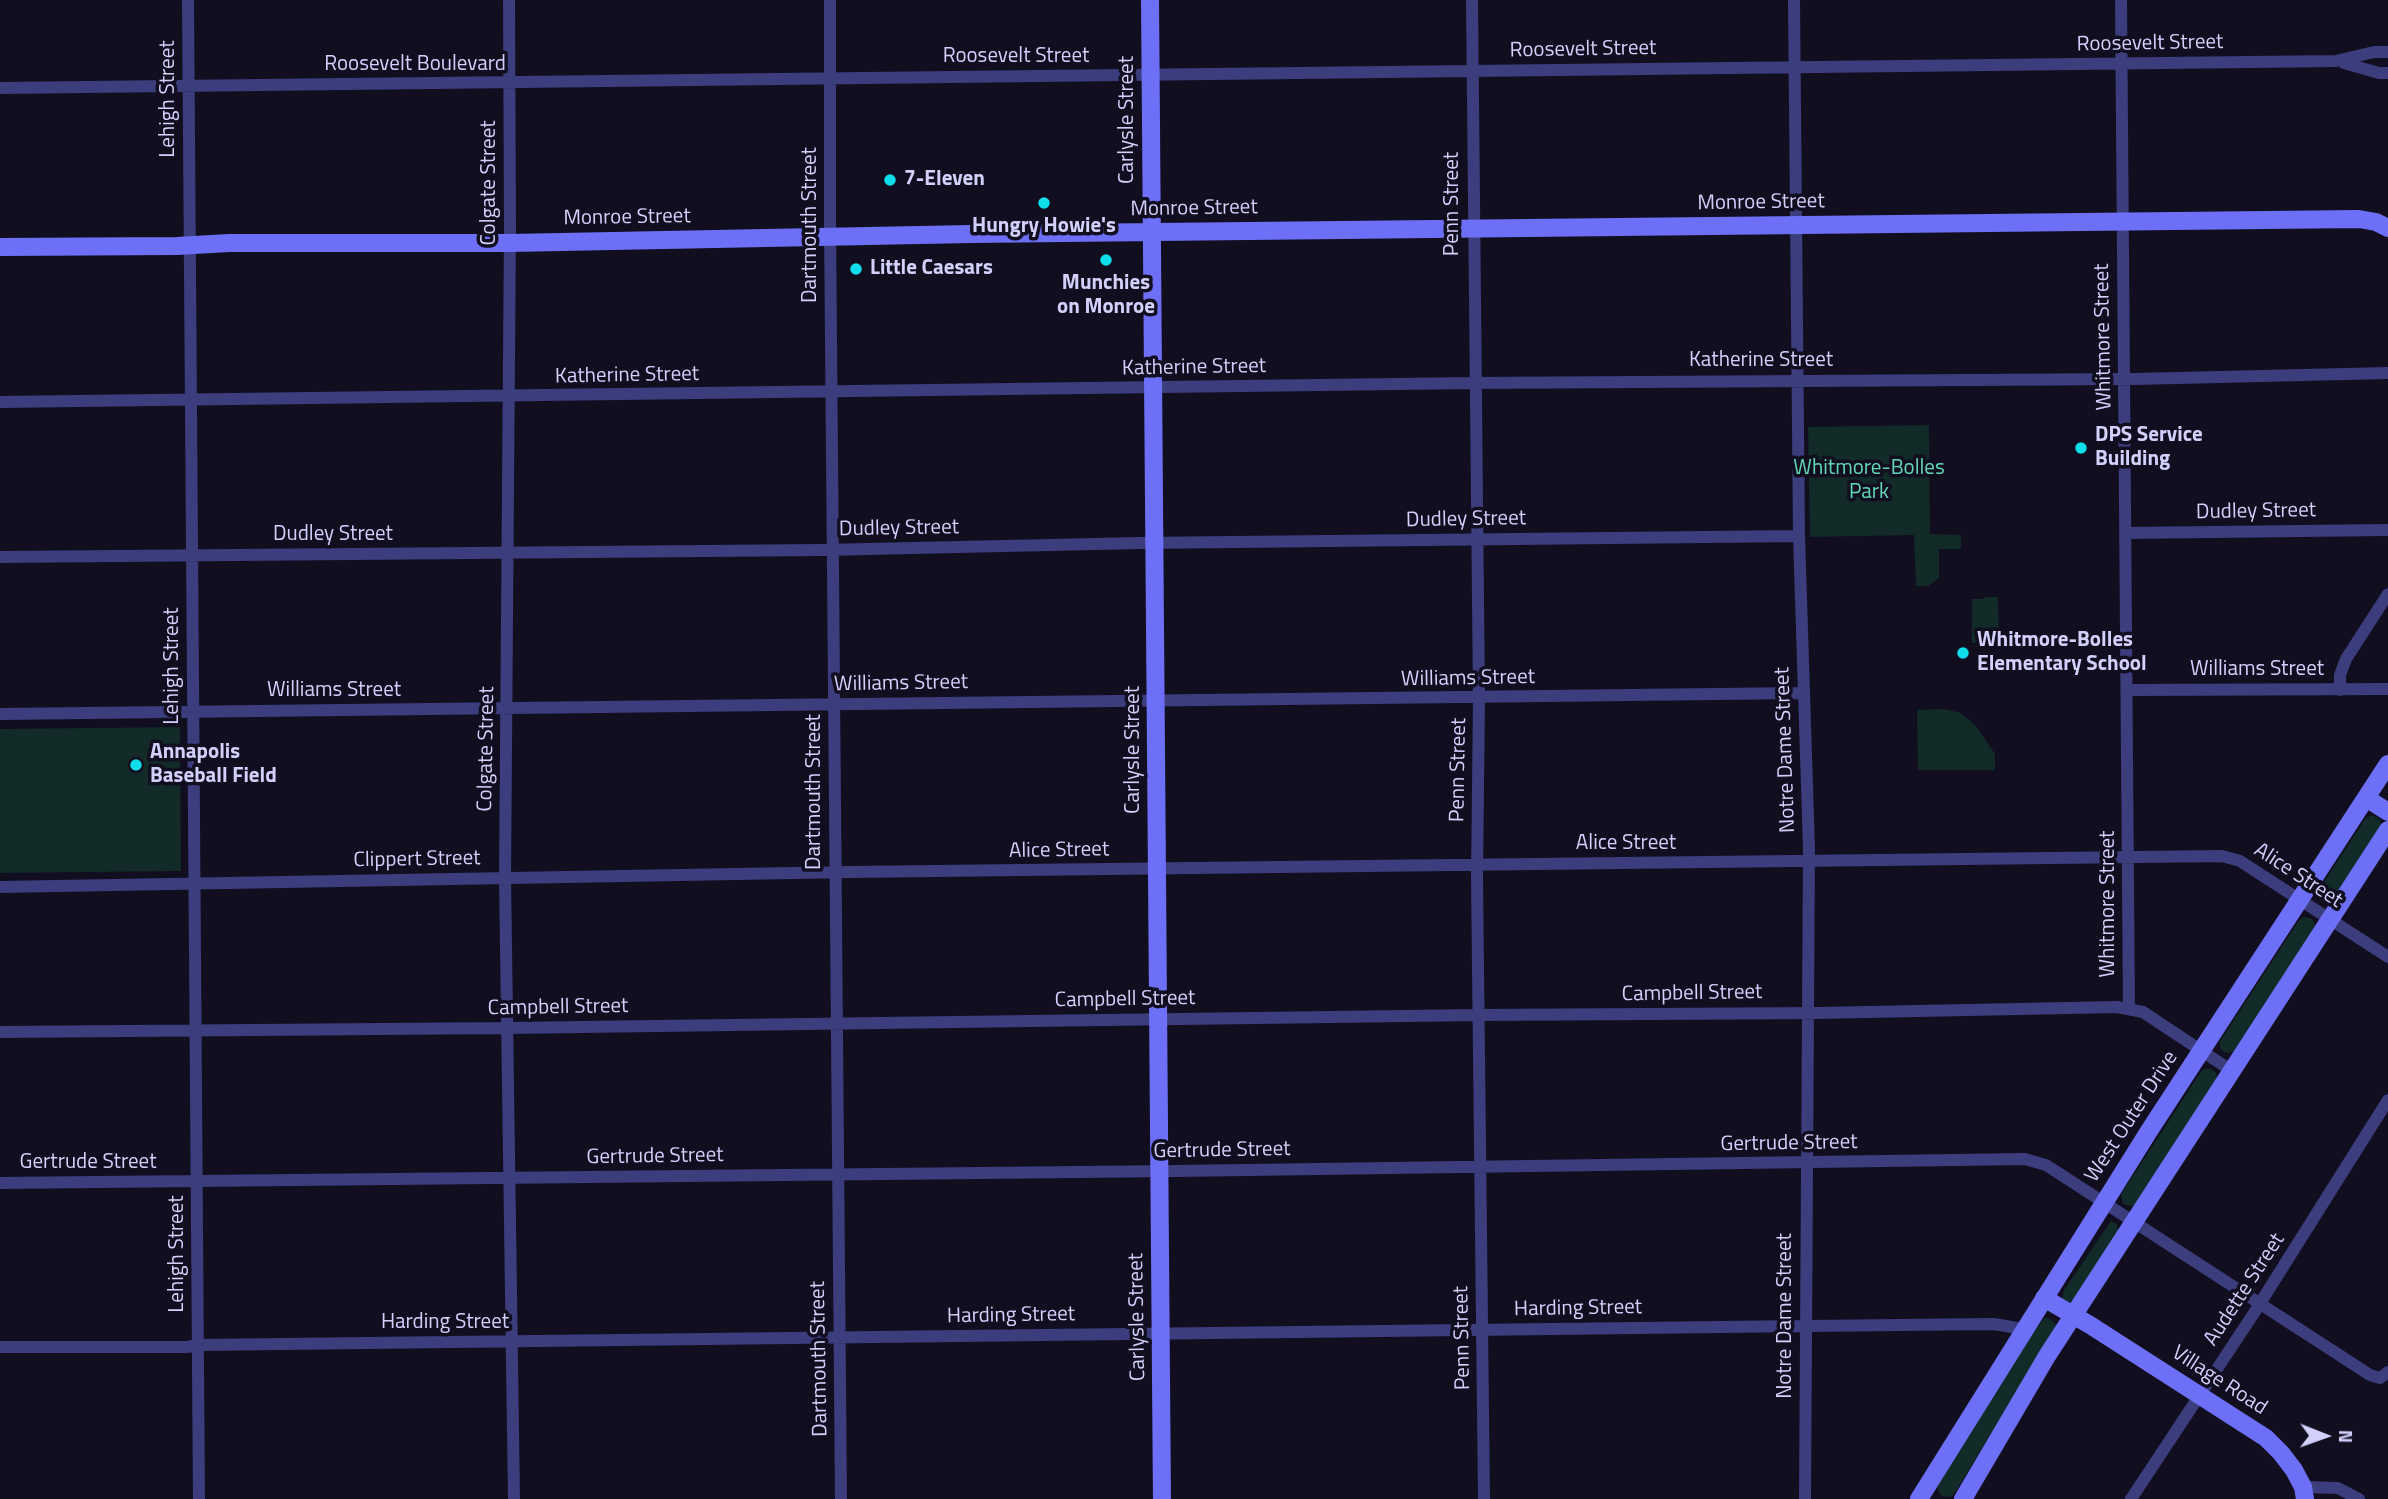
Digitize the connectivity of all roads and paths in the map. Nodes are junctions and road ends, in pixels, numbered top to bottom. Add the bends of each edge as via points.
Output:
1 (188, 0) edge
2 (509, 0) edge
3 (830, 0) edge
4 (1150, 0) edge
5 (1472, 0) edge
6 (1794, 0) edge
7 (2121, 0) edge
8 (2388, 52) edge
9 (2336, 61) junction
10 (2121, 64) junction
11 (1795, 67) junction
12 (1472, 70) junction
13 (2388, 73) edge
14 (1151, 75) junction
15 (830, 78) junction
16 (509, 83) junction
17 (189, 85) junction
18 (0, 88) edge
19 (2123, 222) junction
20 (1796, 225) junction
21 (1473, 228) junction
22 (2388, 228) edge
23 (1151, 232) junction
24 (830, 236) junction
25 (510, 243) junction
26 (190, 244) junction
27 (0, 247) edge
28 (2388, 373) edge
29 (2124, 379) junction
30 (1797, 380) junction
31 (1474, 383) junction
32 (1152, 388) junction
33 (832, 391) junction
34 (508, 397) junction
35 (190, 398) junction
36 (0, 402) edge
37 (2388, 530) edge
38 (2125, 533) junction
39 (1799, 536) junction
40 (1476, 539) junction
41 (1154, 543) junction
42 (833, 550) junction
43 (508, 554) junction
44 (192, 555) junction
45 (0, 557) edge
46 (2388, 594) edge
47 (2388, 689) edge
48 (2127, 690) junction
49 (2340, 690) junction
50 (1802, 693) junction
51 (1479, 698) junction
52 (1156, 701) junction
53 (834, 704) junction
54 (506, 709) junction
55 (193, 711) junction
56 (0, 714) edge
57 (2388, 764) edge
58 (2366, 797) junction
59 (2388, 812) edge
60 (2388, 830) edge
61 (2128, 858) junction
62 (1808, 862) junction
63 (1477, 864) junction
64 (1158, 870) junction
65 (835, 872) junction
66 (505, 878) junction
67 (195, 884) junction
68 (0, 887) edge
69 (2299, 900) junction
70 (2331, 920) junction
71 (2388, 957) edge
72 (2130, 1009) junction
73 (1807, 1013) junction
74 (1479, 1015) junction
75 (1159, 1018) junction
76 (837, 1024) junction
77 (507, 1028) junction
78 (196, 1031) junction
79 (0, 1032) edge
80 (2202, 1051) junction
81 (2232, 1071) junction
82 (2388, 1100) edge
83 (1806, 1163) junction
84 (1480, 1166) junction
85 (1160, 1171) junction
86 (838, 1174) junction
87 (509, 1178) junction
88 (197, 1182) junction
89 (0, 1183) edge
90 (2104, 1203) junction
91 (2134, 1222) junction
92 (2044, 1298) junction
93 (2260, 1303) junction
94 (2073, 1316) junction
95 (1805, 1326) junction
96 (1482, 1329) junction
97 (2023, 1329) junction
98 (1161, 1333) junction
99 (839, 1338) junction
100 (512, 1342) junction
101 (198, 1345) junction
102 (0, 1346) edge
103 (2384, 1375) edge
104 (2200, 1396) junction
105 (2304, 1493) edge
106 (199, 1499) edge
107 (514, 1499) edge
108 (841, 1499) edge
109 (1162, 1499) edge
110 (1484, 1499) edge
111 (1805, 1499) edge
112 (1919, 1499) edge
113 (1963, 1499) edge
114 (2131, 1499) edge
115 (2359, 1499) edge

1 - 17 street, Lehigh Street
2 - 16 street, Colgate Street
3 - 15 street, Dartmouth Street
4 - 14 street, Carlysle Street
5 - 12 street, Penn Street
6 - 11 street, Notre Dame Street
7 - 10 street, Whitmore Street
8 - 9 street
9 - 10 street, Roosevelt Street
9 - 13 street
10 - 11 street, Roosevelt Street
10 - 19 street, Whitmore Street
11 - 12 street, Roosevelt Street
11 - 20 street, Notre Dame Street
12 - 14 street, Roosevelt Street
12 - 21 street, Penn Street
14 - 15 street, Roosevelt Street
14 - 23 street, Carlysle Street
15 - 16 street, Roosevelt Boulevard
15 - 24 street, Dartmouth Street
16 - 17 street, Roosevelt Boulevard
16 - 25 street, Colgate Street
17 - 18 street, Roosevelt Boulevard
17 - 26 street, Lehigh Street
19 - 20 street, Monroe Street
19 - 22 street, Monroe Street via 2359,219
19 - 29 street, Whitmore Street
20 - 21 street, Monroe Street
20 - 30 street, Notre Dame Street
21 - 23 street, Monroe Street
21 - 31 street, Penn Street
23 - 24 street, Monroe Street
23 - 32 street, Carlysle Street
24 - 25 street, Monroe Street
24 - 33 street, Dartmouth Street
25 - 26 street, Monroe Street
25 - 34 street, Colgate Street
26 - 27 street, Monroe Street
26 - 35 street, Lehigh Street
28 - 29 street, Katherine Street
29 - 30 street, Katherine Street
29 - 38 street, Whitmore Street
30 - 31 street, Katherine Street
30 - 39 street, Notre Dame Street
31 - 32 street, Katherine Street
31 - 40 street, Penn Street
32 - 33 street, Katherine Street
32 - 41 street, Carlysle Street
33 - 34 street, Katherine Street
33 - 42 street, Dartmouth Street
34 - 35 street, Katherine Street
34 - 43 street, Colgate Street
35 - 36 street, Katherine Street
35 - 44 street, Lehigh Street
37 - 38 street, Dudley Street
38 - 48 street, Whitmore Street
39 - 40 street, Dudley Street
39 - 50 street, Notre Dame Street
40 - 41 street, Dudley Street
40 - 51 street, Penn Street
41 - 42 street, Dudley Street
41 - 52 street, Carlysle Street
42 - 43 street, Dudley Street
42 - 53 street, Dartmouth Street
43 - 44 street, Dudley Street
43 - 54 street, Colgate Street
44 - 45 street, Dudley Street
44 - 55 street, Lehigh Street
46 - 49 street via 2346,659
47 - 49 street, Williams Street
48 - 49 street, Williams Street
48 - 61 street, Whitmore Street
50 - 51 street, Williams Street
50 - 62 street, Notre Dame Street
51 - 52 street, Williams Street
51 - 63 street, Penn Street
52 - 53 street, Williams Street
52 - 64 street, Carlysle Street
53 - 54 street, Williams Street
53 - 65 street, Dartmouth Street
54 - 55 street, Williams Street
54 - 66 street, Colgate Street
55 - 56 street, Williams Street
55 - 67 street, Lehigh Street
57 - 58 street, West Outer Drive
58 - 59 street
58 - 69 street, West Outer Drive
60 - 70 street
61 - 62 street, Alice Street
61 - 69 street, Alice Street via 2231,857
61 - 72 street, Whitmore Street
62 - 63 street, Alice Street
62 - 73 street, Notre Dame Street
63 - 64 street, Alice Street
63 - 74 street, Penn Street
64 - 65 street, Alice Street
64 - 75 street, Carlysle Street
65 - 66 street, Clippert Street
65 - 76 street, Dartmouth Street
66 - 67 street, Clippert Street
66 - 77 street, Colgate Street
67 - 68 street, Clippert Street
67 - 78 street, Lehigh Street
69 - 70 street, Alice Street
69 - 80 street, West Outer Drive
70 - 71 street, Alice Street
70 - 81 street
72 - 73 street, Campbell Street
72 - 80 street, Campbell Street
73 - 74 street, Campbell Street
73 - 83 street, Notre Dame Street
74 - 75 street, Campbell Street
74 - 84 street, Penn Street
75 - 76 street, Campbell Street
75 - 85 street, Carlysle Street
76 - 77 street, Campbell Street
76 - 86 street, Dartmouth Street
77 - 78 street, Campbell Street
77 - 87 street, Colgate Street
78 - 79 street, Campbell Street
78 - 88 street, Lehigh Street
80 - 81 street, Campbell Street
80 - 90 street, West Outer Drive
81 - 91 street
82 - 93 street, Audette Street
83 - 84 street, Gertrude Street
83 - 90 street, Gertrude Street via 2025,1159 2046,1165
83 - 95 street, Notre Dame Street
84 - 85 street, Gertrude Street
84 - 96 street, Penn Street
85 - 86 street, Gertrude Street
85 - 98 street, Carlysle Street
86 - 87 street, Gertrude Street
86 - 99 street, Dartmouth Street
87 - 88 street, Gertrude Street
87 - 100 street, Colgate Street
88 - 89 street, Gertrude Street
88 - 101 street, Lehigh Street
90 - 91 street, Gertrude Street
90 - 92 street, West Outer Drive
91 - 93 street, Gertrude Street
91 - 94 street
92 - 94 street, Village Road
92 - 97 street, West Outer Drive
93 - 103 street, Gertrude Street via 2370,1375
93 - 104 street, Audette Street
94 - 104 street, Village Road
94 - 113 street
95 - 96 street, Harding Street
95 - 97 street, Harding Street via 1994,1324
95 - 111 street, Notre Dame Street
96 - 98 street, Harding Street
96 - 110 street, Penn Street
97 - 112 street, West Outer Drive
98 - 99 street, Harding Street
98 - 109 street, Carlysle Street
99 - 100 street, Harding Street
99 - 108 street, Dartmouth Street
100 - 101 street, Harding Street
100 - 107 street, Colgate Street
101 - 102 street, Harding Street
101 - 106 street, Lehigh Street
104 - 105 street, Village Road via 2266,1438 2281,1453
104 - 114 street, Audette Street
105 - 115 street, Village Road via 2338,1488

